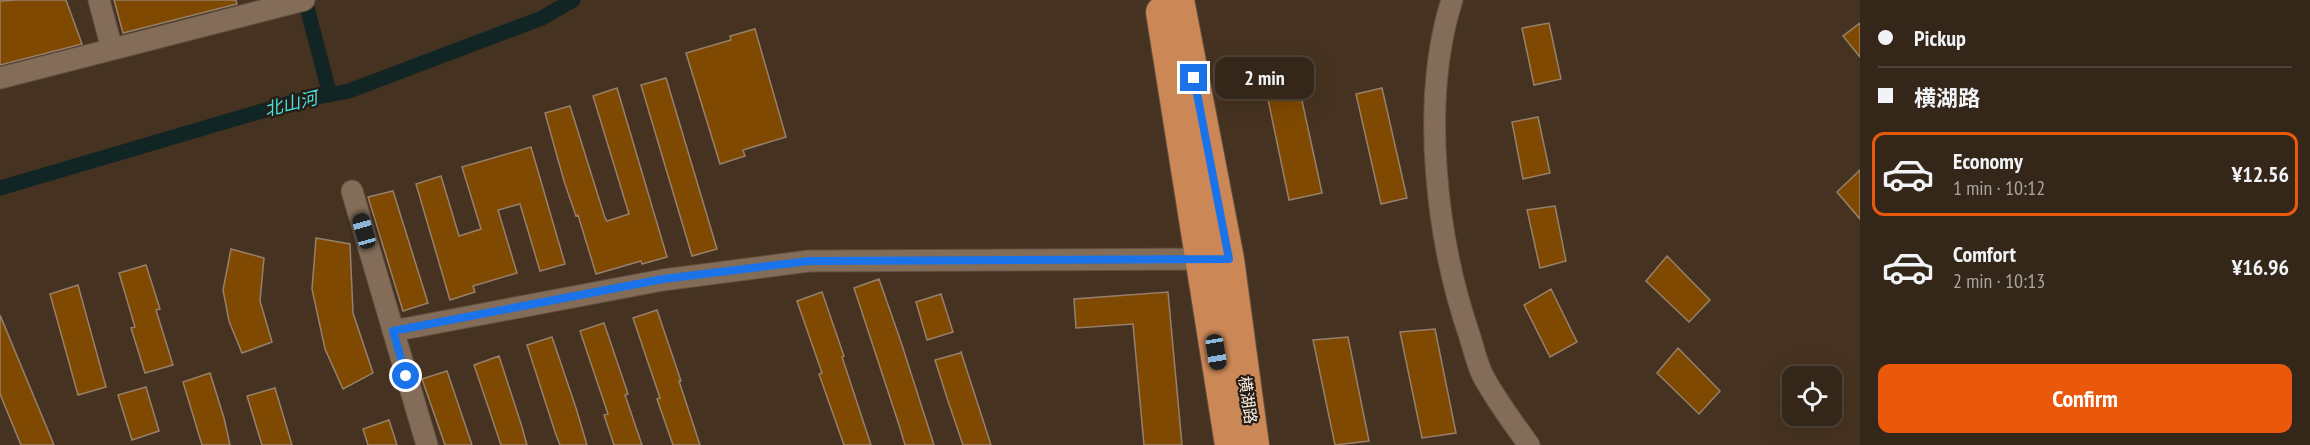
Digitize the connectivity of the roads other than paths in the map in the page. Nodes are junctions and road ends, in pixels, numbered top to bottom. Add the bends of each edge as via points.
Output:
1 (99, 0) edge
2 (304, 0) edge
3 (1158, 0) edge
4 (1179, 0) edge
5 (1452, 0) edge
6 (112, 49) junction
7 (0, 78) edge
8 (352, 191) dead end
9 (1215, 259) junction
10 (393, 331) junction
11 (427, 445) edge
12 (1230, 445) edge
13 (1254, 445) edge
14 (1529, 445) edge

1 - 6 street
2 - 6 street
3 - 9 highway, 横湖路
4 - 9 highway, 横湖路
5 - 14 street via 1443,27 1434,126 1437,183 1456,298 1483,375
6 - 7 street
8 - 10 street
9 - 10 street via 809,261 663,279
9 - 12 highway, 横湖路
9 - 13 highway, 横湖路
10 - 11 street

